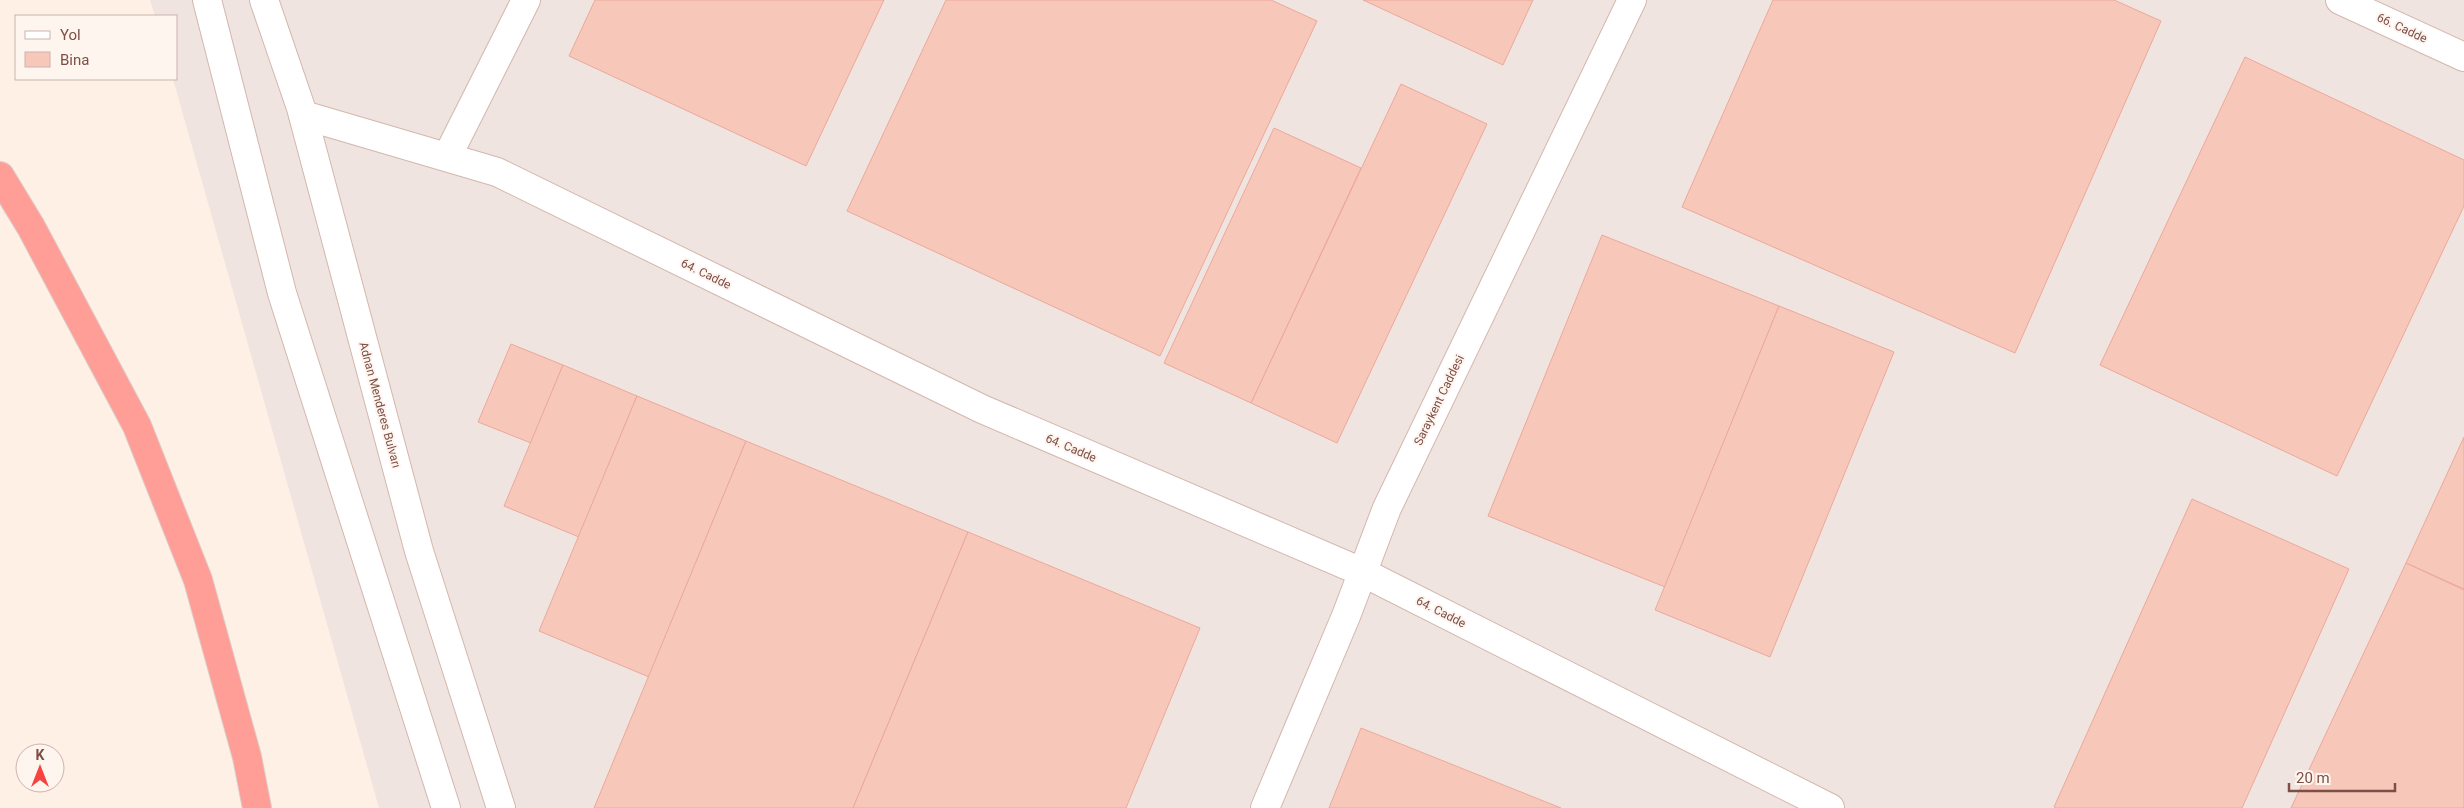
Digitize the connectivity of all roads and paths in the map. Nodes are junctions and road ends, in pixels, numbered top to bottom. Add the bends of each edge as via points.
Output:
1 (207, 0) edge
2 (264, 0) edge
3 (526, 0) edge
4 (1632, 0) edge
5 (2340, 0) edge
6 (2464, 57) edge
7 (303, 116) junction
8 (447, 157) junction
9 (0, 176) edge
10 (1362, 572) junction
11 (256, 808) edge
12 (446, 808) edge
13 (502, 808) edge
14 (1266, 808) edge
15 (1830, 808) edge

1 - 12 street via 282,293
2 - 7 street, Adnan Menderes Bulvarı
3 - 8 street
4 - 10 street, Saraykent Caddesi via 1387,508
5 - 6 street, 66. Cadde
7 - 8 street, 64. Cadde
7 - 13 street, Adnan Menderes Bulvarı via 419,551
8 - 10 street, 64. Cadde via 497,172 982,409
9 - 11 highway via 31,226 137,426 198,580 247,756
10 - 14 street, Saraykent Caddesi
10 - 15 street, 64. Cadde

